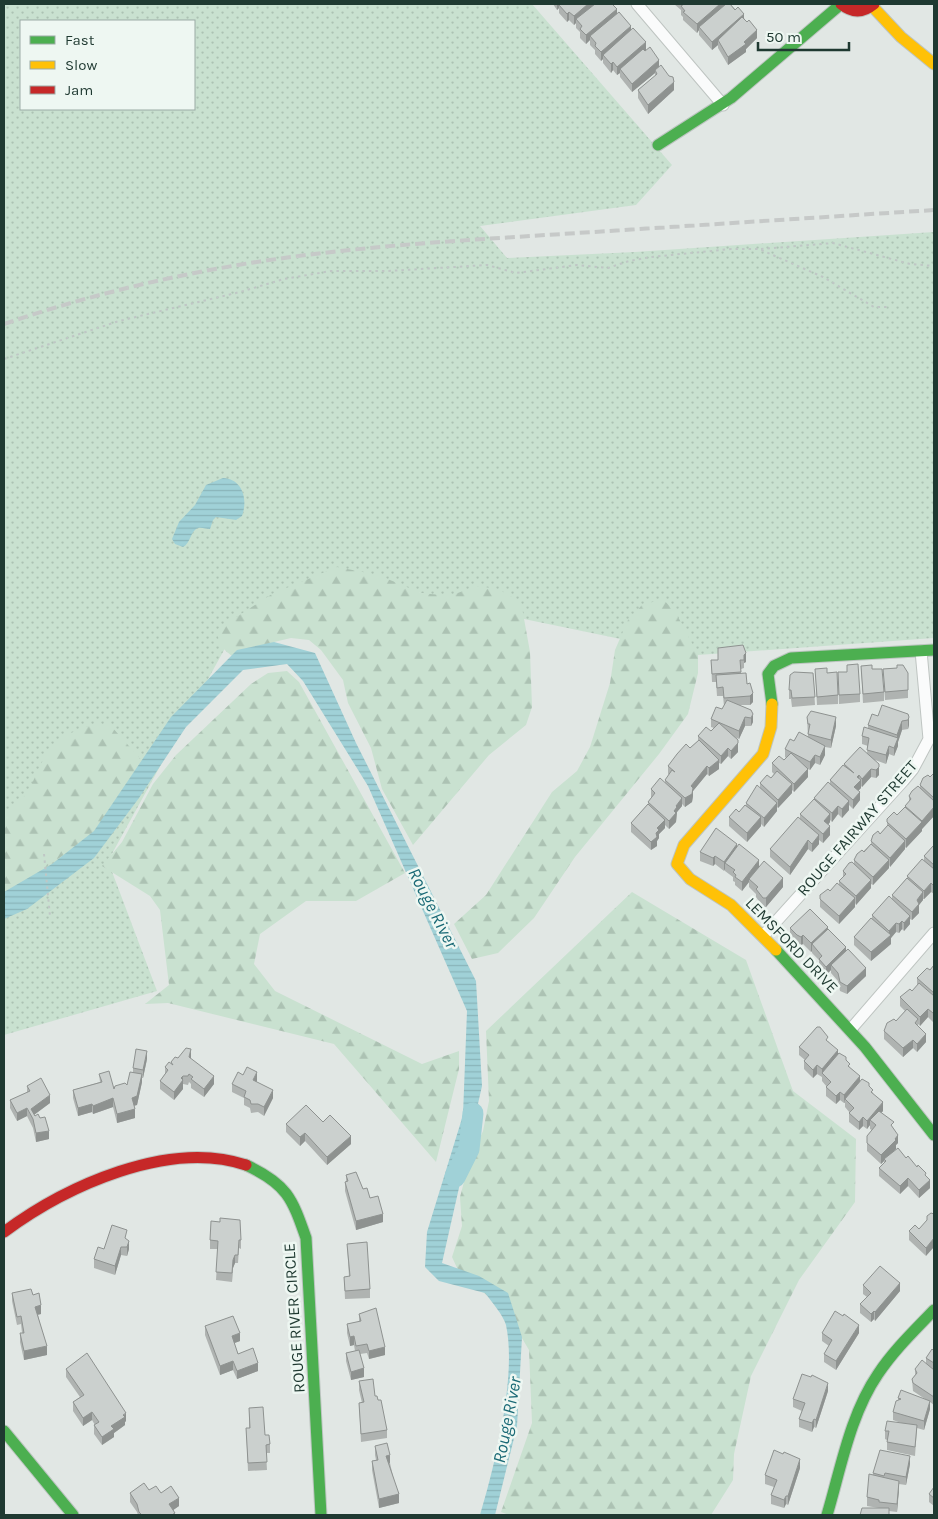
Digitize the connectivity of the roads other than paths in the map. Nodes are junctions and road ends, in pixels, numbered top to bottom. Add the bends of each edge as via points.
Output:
1 (637, 4) edge
2 (841, 4) edge
3 (873, 5) edge
4 (934, 64) edge
5 (723, 105) junction
6 (658, 145) dead end
7 (934, 650) edge
8 (921, 651) junction
9 (934, 932) edge
10 (763, 936) junction
11 (851, 1029) junction
12 (934, 1135) edge
13 (4, 1232) edge
14 (934, 1310) edge
15 (4, 1431) edge
16 (73, 1515) edge
17 (321, 1515) edge
18 (827, 1515) edge

1 - 5 street
2 - 3 street via 852,11 866,10
2 - 5 street
3 - 4 street via 891,30
5 - 6 street
7 - 8 street, LEMSFORD DRIVE
8 - 10 street, ROUGE FAIRWAY STREET via 929,739 920,756 903,781
8 - 10 street, LEMSFORD DRIVE via 791,658 770,670 771,724 763,754 684,846 677,864 692,883 737,909
9 - 11 street
10 - 11 street, LEMSFORD DRIVE
11 - 12 street, LEMSFORD DRIVE
13 - 17 street, ROUGE RIVER CIRCLE via 26,1215 82,1185 112,1174 176,1161 209,1157 239,1163 264,1173 281,1187 295,1204 306,1238
14 - 18 street via 889,1358 872,1384 856,1418
15 - 16 street

